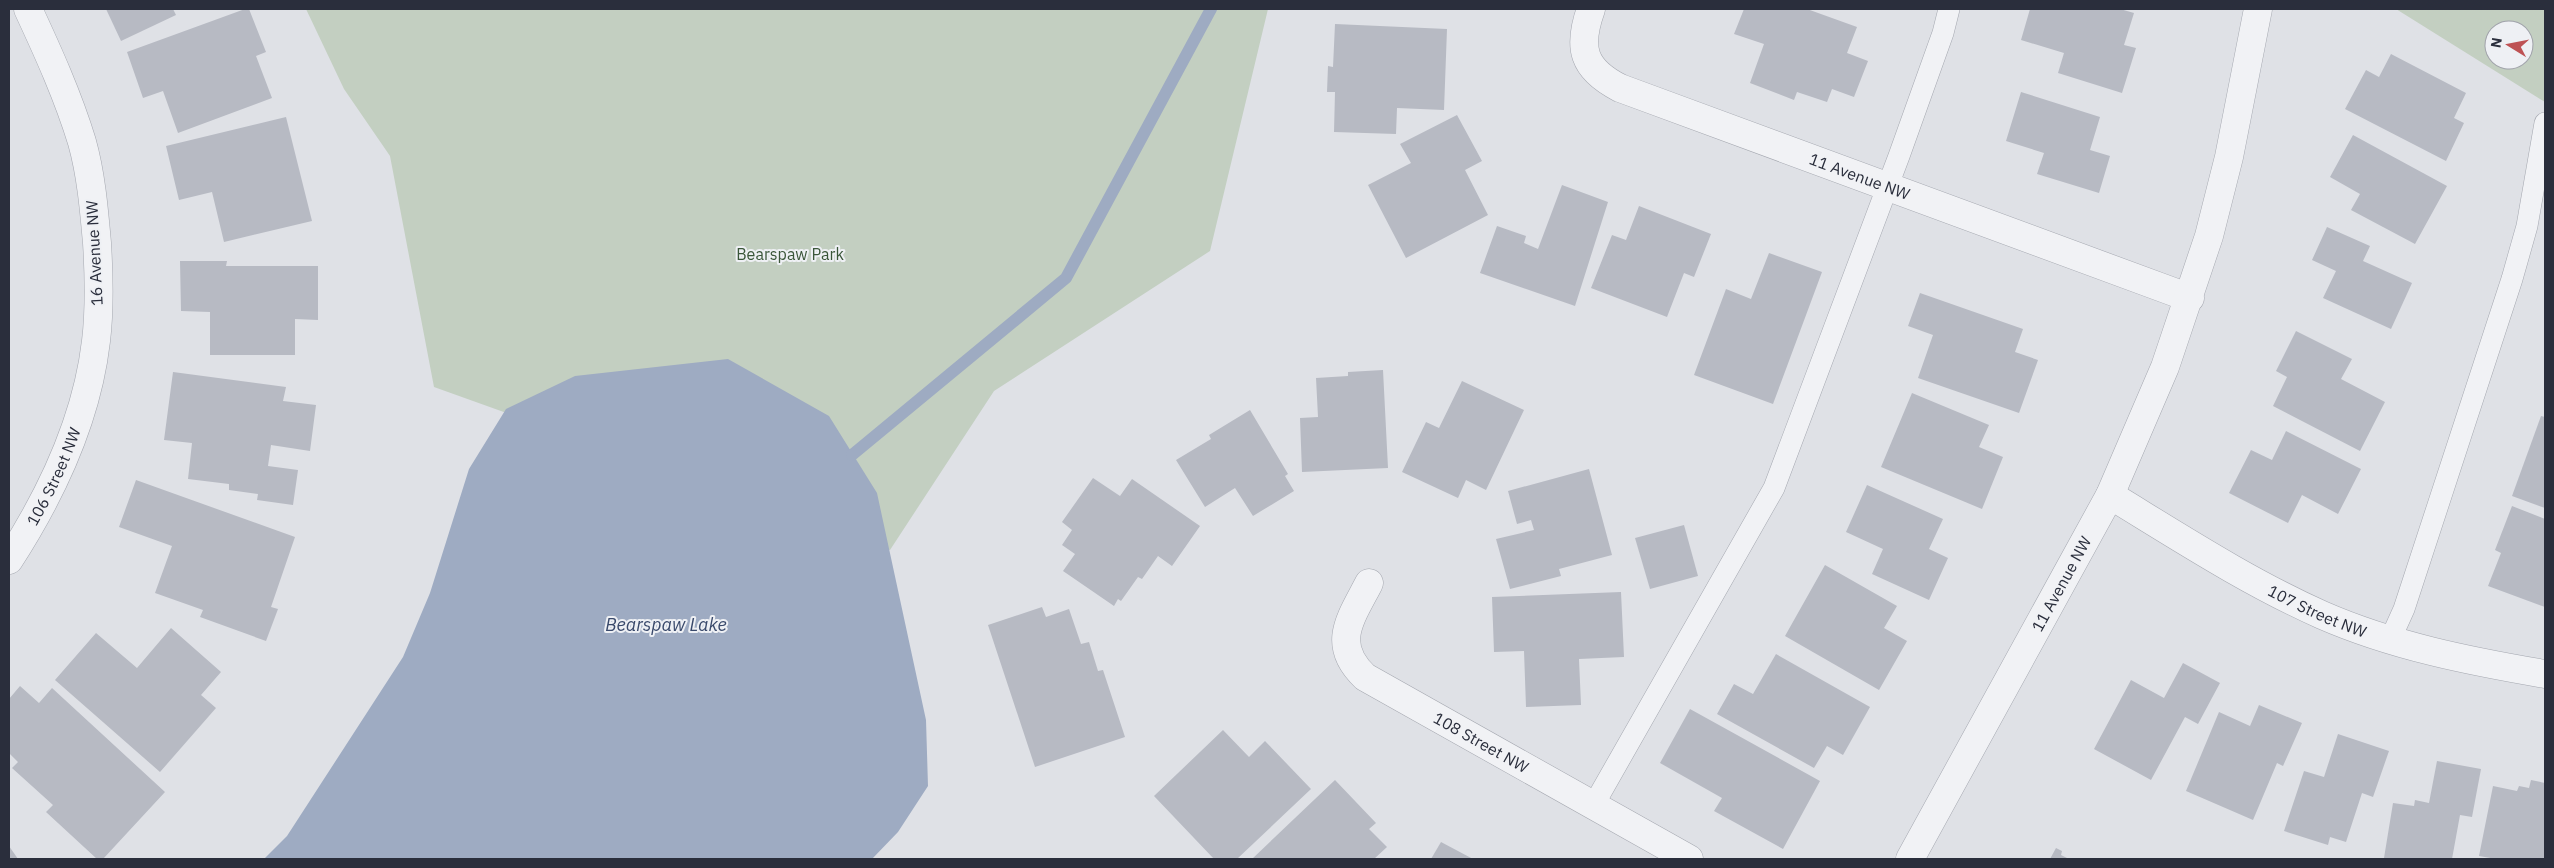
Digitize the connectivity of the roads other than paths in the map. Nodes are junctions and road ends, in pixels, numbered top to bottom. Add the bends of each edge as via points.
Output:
1 (28, 9) edge
2 (1591, 9) edge
3 (1949, 9) edge
4 (2258, 9) edge
5 (2545, 123) edge
6 (1887, 187) junction
7 (2190, 298) junction
8 (88, 388) joint
9 (2110, 495) junction
10 (9, 560) edge
11 (1370, 583) dead end
12 (2390, 640) junction
13 (2545, 674) edge
14 (1593, 806) junction
15 (1690, 859) edge
16 (1910, 859) edge

1 - 8 street, 16 Avenue NW via 58,73 82,143 94,210 99,277 96,340
2 - 6 street, 11 Avenue NW via 1584,34 1584,49 1590,67 1601,78 1620,88
3 - 6 lane
4 - 7 street, 11 Avenue NW via 2229,157
5 - 12 lane via 2527,226 2512,279 2404,609
6 - 7 street, 11 Avenue NW
6 - 14 lane via 1774,488
7 - 9 street, 11 Avenue NW
8 - 10 street, 106 Street NW via 49,491
9 - 12 street, 107 Street NW via 2286,599
9 - 16 street, 11 Avenue NW
11 - 14 street, 108 Street NW via 1345,636 1346,651 1353,666 1365,677
12 - 13 street, 107 Street NW via 2468,661
14 - 15 street, 108 Street NW

